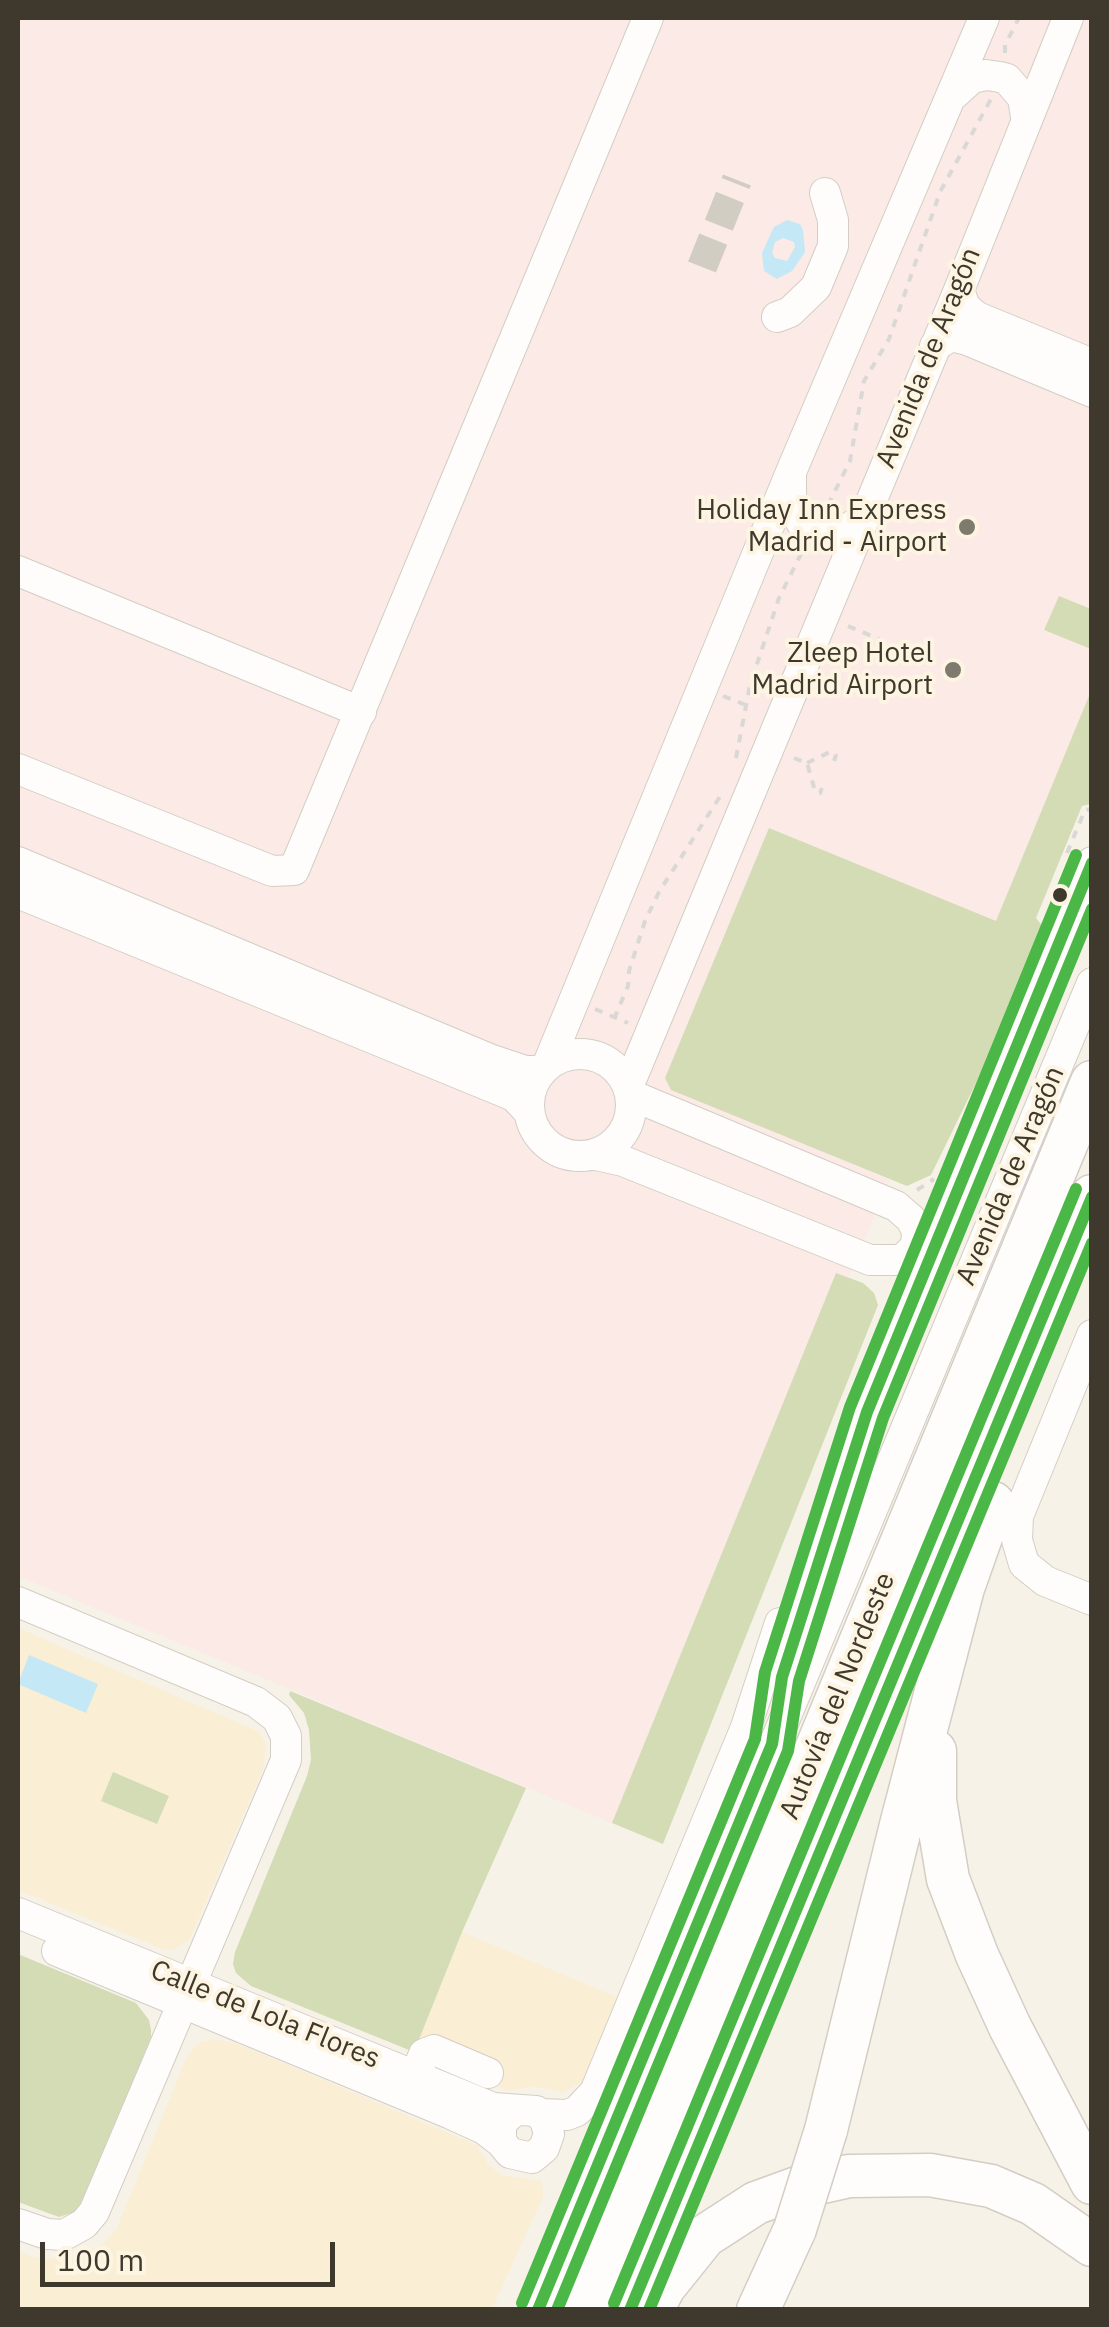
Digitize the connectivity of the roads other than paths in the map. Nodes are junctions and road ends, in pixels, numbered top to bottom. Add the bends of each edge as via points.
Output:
1 (648, 18) edge
2 (984, 18) edge
3 (1068, 18) edge
4 (952, 96) junction
5 (1026, 117) junction
6 (825, 194) dead end
7 (833, 246) junction
8 (882, 257) junction
9 (816, 286) junction
10 (959, 290) junction
11 (776, 317) dead end
12 (855, 322) junction
13 (935, 346) junction
14 (1092, 364) edge
15 (1092, 392) edge
16 (791, 472) junction
17 (864, 518) junction
18 (18, 571) edge
19 (361, 712) junction
20 (18, 768) edge
21 (18, 862) edge
22 (1077, 863) edge
23 (18, 893) edge
24 (1092, 984) edge
25 (545, 1068) junction
26 (1092, 1082) edge
27 (630, 1091) junction
28 (529, 1112) junction
29 (973, 1150) junction
30 (596, 1155) junction
31 (1092, 1196) edge
32 (906, 1199) junction
33 (1092, 1225) edge
34 (870, 1260) junction
35 (898, 1331) junction
36 (1092, 1335) edge
37 (867, 1412) junction
38 (963, 1588) junction
39 (1092, 1600) edge
40 (18, 1602) edge
41 (772, 1744) junction
42 (18, 1913) edge
43 (18, 1935) edge
44 (185, 1994) junction
45 (488, 2073) dead end
46 (415, 2076) junction
47 (528, 2112) junction
48 (501, 2142) junction
49 (930, 2175) junction
50 (1092, 2183) edge
51 (573, 2223) junction
52 (18, 2224) edge
53 (1092, 2245) edge
54 (1092, 2270) edge
55 (526, 2310) edge
56 (538, 2310) edge
57 (584, 2310) edge
58 (630, 2310) edge
59 (652, 2310) edge
60 (758, 2310) edge

1 - 19 street
2 - 4 street
3 - 5 street, Avenida de Aragón
4 - 5 street via 972,78 1000,76 1022,98
4 - 8 street
5 - 10 street, Avenida de Aragón
6 - 7 street
7 - 8 street via 836,256 864,266
7 - 9 street
8 - 12 street
9 - 11 street
9 - 12 street via 824,282 846,292
10 - 13 street, Avenida de Aragón
10 - 14 street via 977,317
12 - 16 street
13 - 15 street via 951,336 967,340
13 - 17 street, Avenida de Aragón
16 - 17 street via 791,498 801,522 825,532 846,530
16 - 25 street
17 - 27 street, Avenida de Aragón
18 - 19 street
19 - 20 street via 294,870 272,871
21 - 25 street via 492,1060 525,1072
22 - 29 street
23 - 28 street via 514,1096
24 - 41 street, Avenida de Aragón
25 - 27 street via 578,1054 594,1056 608,1062
25 - 28 street via 533,1083
26 - 57 highway, Autovía del Nordeste
27 - 30 street via 624,1132
27 - 32 street
28 - 30 street via 552,1150
29 - 32 street via 938,1194
29 - 35 street
30 - 34 street via 624,1160
31 - 58 highway, Autovía del Nordeste
32 - 34 street via 918,1231 916,1246 902,1260
33 - 38 highway
34 - 35 street via 889,1282
35 - 37 street
36 - 39 street via 1018,1516 1017,1540 1024,1564 1045,1581
37 - 41 street via 782,1678
37 - 47 street via 827,1497 746,1726 595,2092 567,2114
38 - 50 highway via 935,1736 935,1800 948,1879 1010,2028
38 - 60 highway, bridge via 826,2130 795,2229
40 - 44 street via 256,1702 277,1718 286,1736 286,1760
41 - 51 street, Avenida de Aragón
42 - 44 street, Calle de Lola Flores
43 - 44 street, Calle de Lola Flores
44 - 46 street, Calle de Lola Flores
44 - 48 street, Calle de Lola Flores
44 - 52 street via 94,2212 64,2235
45 - 46 street via 434,2050 424,2054
46 - 47 street, Calle de Lola Flores via 493,2108
47 - 48 street via 502,2122
47 - 48 street via 549,2134 538,2154 516,2157
49 - 53 highway via 991,2186 1033,2204
49 - 54 highway via 1027,2212 1064,2238
49 - 59 highway via 850,2176 756,2203 706,2236
51 - 55 street via 545,2262
51 - 56 street, Avenida de Aragón

